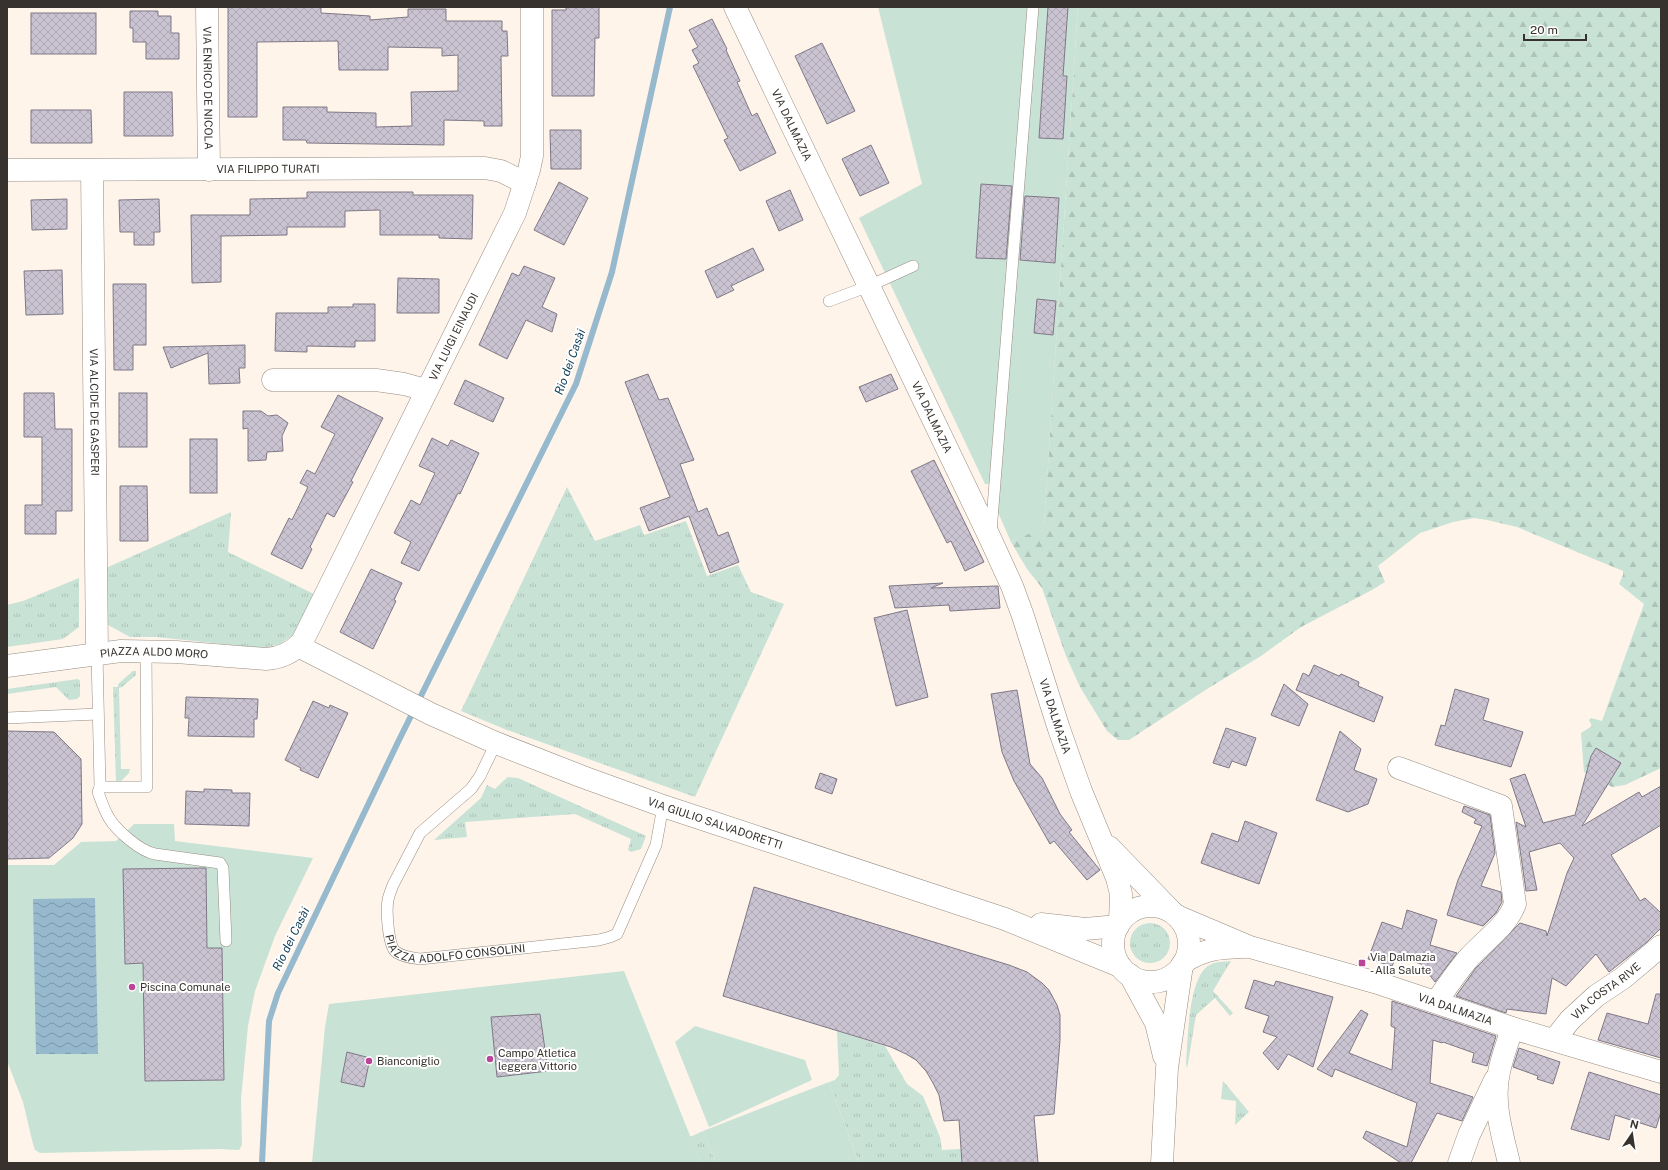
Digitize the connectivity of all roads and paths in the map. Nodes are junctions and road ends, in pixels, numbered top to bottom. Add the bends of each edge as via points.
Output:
1 (207, 7) edge
2 (532, 7) edge
3 (735, 7) edge
4 (1033, 7) edge
5 (7, 170) edge
6 (92, 170) junction
7 (209, 170) junction
8 (525, 183) junction
9 (913, 266) dead end
10 (869, 286) junction
11 (829, 301) dead end
12 (273, 380) dead end
13 (426, 390) junction
14 (990, 538) junction
15 (298, 646) junction
16 (146, 651) junction
17 (97, 654) junction
18 (7, 666) edge
19 (98, 714) junction
20 (7, 718) edge
21 (496, 743) junction
22 (1398, 768) dead end
23 (100, 787) junction
24 (663, 806) junction
25 (1101, 839) junction
26 (1175, 914) junction
27 (1005, 919) junction
28 (1119, 924) junction
29 (226, 941) dead end
30 (1661, 946) edge
31 (1250, 947) junction
32 (1184, 963) junction
33 (1125, 971) junction
34 (1436, 1002) junction
35 (1512, 1028) junction
36 (1554, 1040) junction
37 (1166, 1068) junction
38 (1499, 1072) junction
39 (1661, 1072) edge
40 (1507, 1154) edge
41 (1460, 1160) edge
42 (1162, 1163) edge

1 - 7 street, VIA ENRICO DE NICOLA
2 - 8 street, VIA LUIGI EINAUDI via 532,143
3 - 10 street, VIA DALMAZIA
4 - 14 lane
5 - 6 street, VIA FILIPPO TURATI
6 - 7 street, VIA FILIPPO TURATI
6 - 17 street, VIA ALCIDE DE GASPERI
7 - 8 street, VIA FILIPPO TURATI via 485,168 501,171
8 - 13 street, VIA LUIGI EINAUDI via 514,213
9 - 10 lane
10 - 11 lane
10 - 14 street, VIA DALMAZIA
12 - 13 street via 376,380
13 - 15 street, VIA LUIGI EINAUDI via 306,636
14 - 25 street, VIA DALMAZIA via 1012,586 1061,736
15 - 16 street, PIAZZA ALDO MORO via 280,657 266,659
15 - 21 street, VIA GIULIO SALVADORETTI via 431,714
16 - 17 street, PIAZZA ALDO MORO
16 - 23 lane via 147,787
17 - 18 street, PIAZZA ALDO MORO
17 - 19 lane
19 - 20 lane
19 - 23 lane
21 - 24 street, VIA GIULIO SALVADORETTI
21 - 24 lane, PIAZZA ADOLFO CONSOLINI via 471,789 420,833 389,894 387,909 390,943 395,951 404,956 420,960 599,940 617,934 656,845
22 - 34 street via 1501,806 1515,904 1511,915 1468,959
23 - 29 lane via 98,792 109,818 139,848 155,854 220,863 223,868
24 - 27 street, VIA GIULIO SALVADORETTI
25 - 26 street, VIA DALMAZIA
25 - 28 street, VIA DALMAZIA via 1121,894
26 - 28 street via 1162,907 1138,908 1128,913
26 - 31 street, VIA DALMAZIA
26 - 32 street via 1185,926 1189,937 1189,950
27 - 28 street, VIA GIULIO SALVADORETTI via 1085,930
27 - 33 street, VIA GIULIO SALVADORETTI
28 - 33 street via 1113,946 1115,957
30 - 36 street, VIA COSTA RIVE via 1623,978 1596,996 1570,1020
31 - 32 street, VIA DALMAZIA via 1209,950 1198,953
31 - 34 street, VIA DALMAZIA
32 - 33 street via 1164,980 1152,982 1141,980
32 - 37 street
33 - 37 street via 1156,1023
34 - 35 street, VIA DALMAZIA
35 - 36 street, VIA DALMAZIA
35 - 38 street
36 - 39 street, VIA DALMAZIA
37 - 42 street
38 - 40 street via 1497,1101
38 - 41 street
40 - 41 street via 1498,1140 1479,1139 1474,1141

